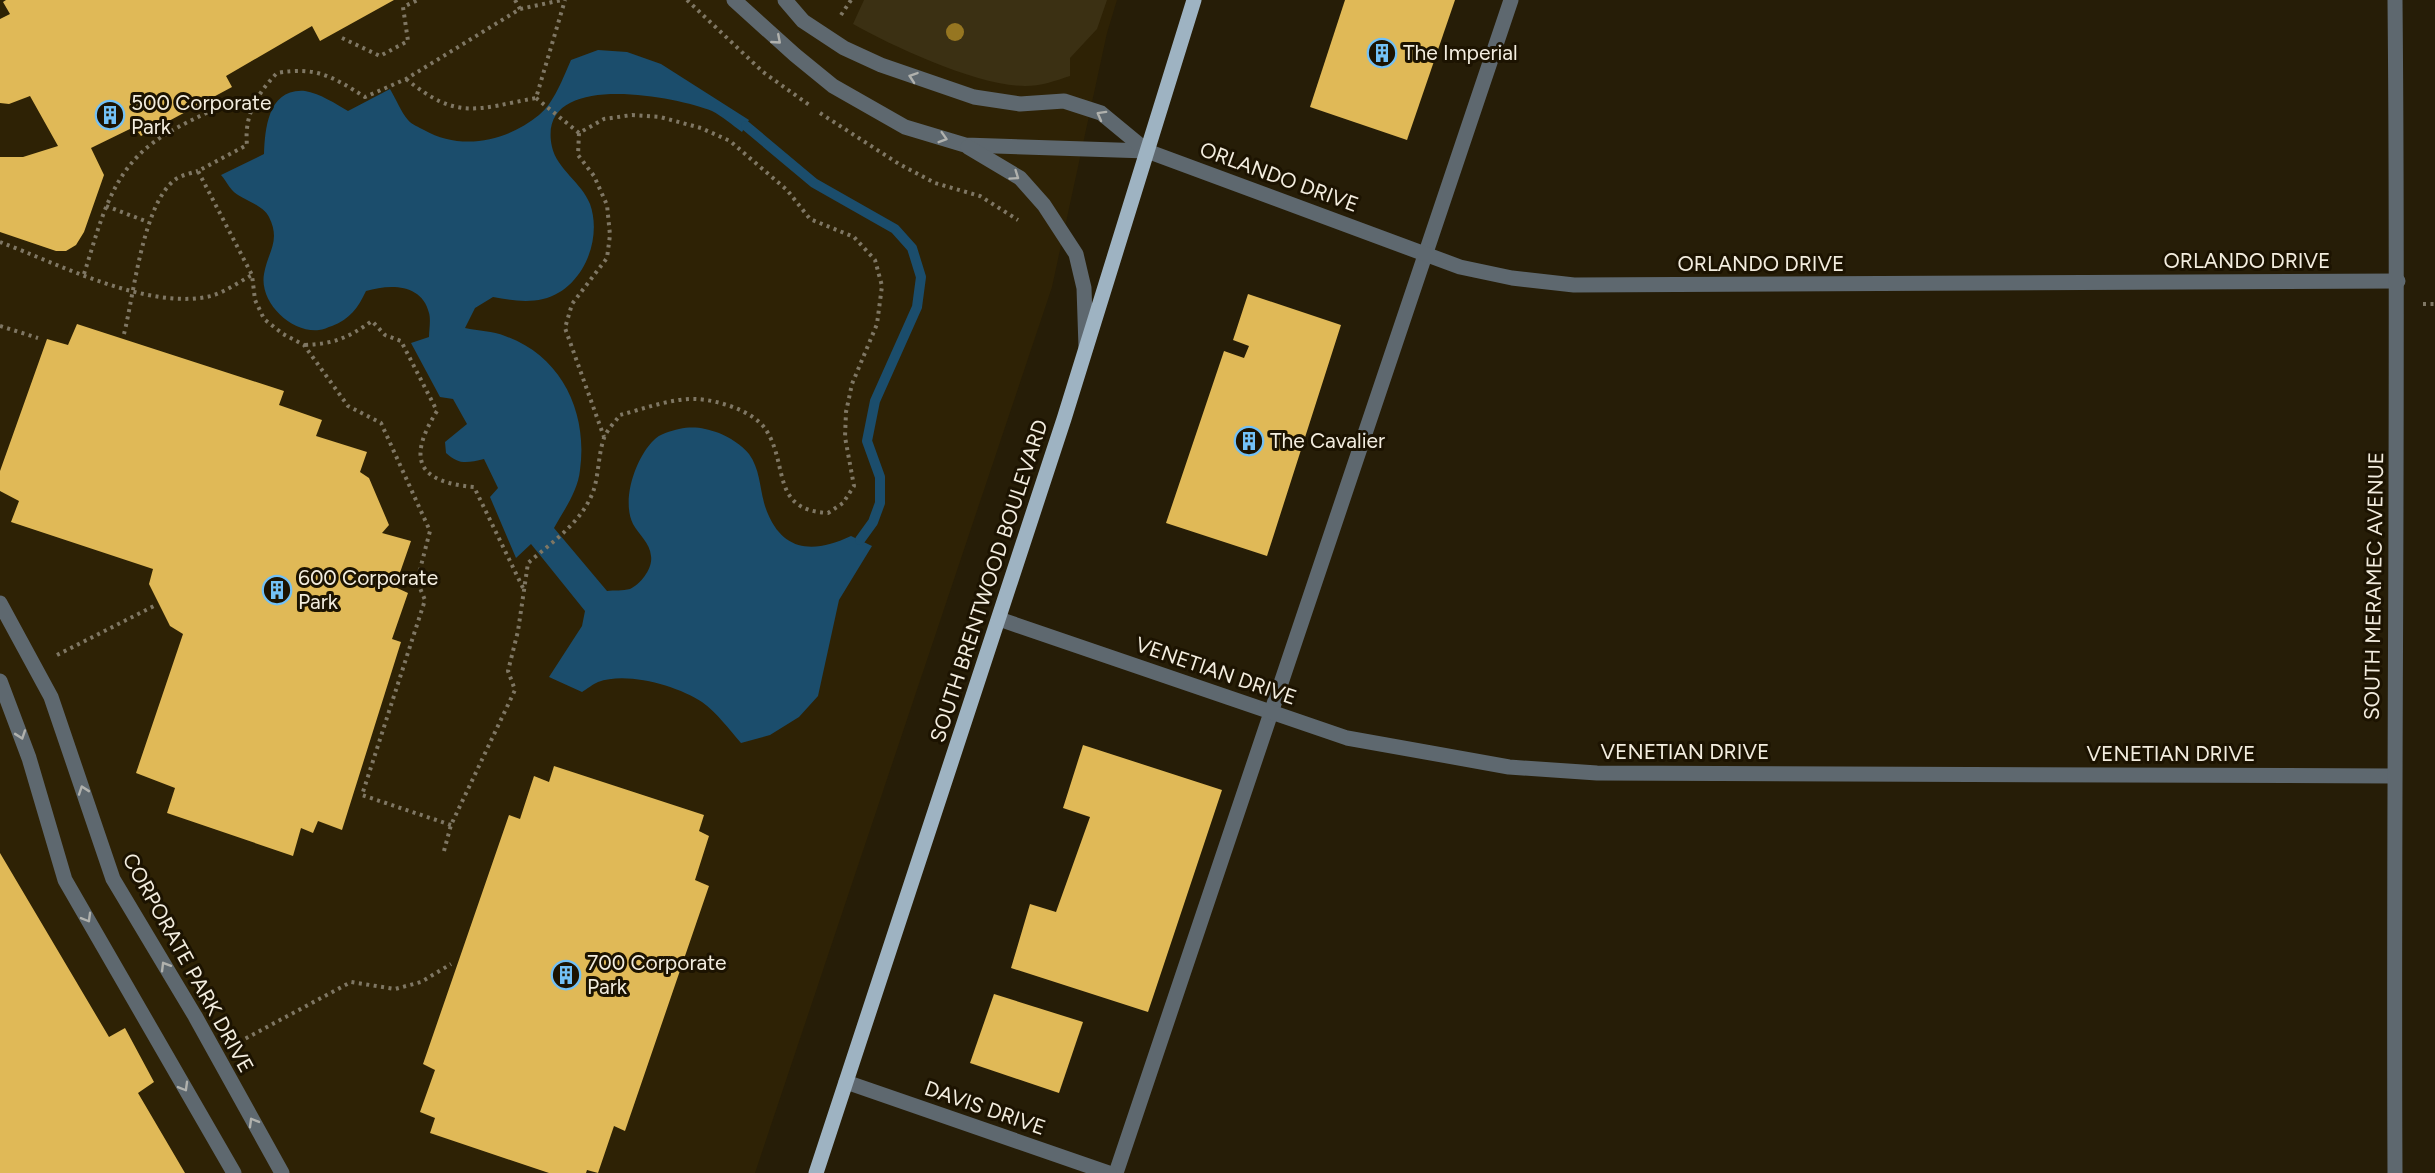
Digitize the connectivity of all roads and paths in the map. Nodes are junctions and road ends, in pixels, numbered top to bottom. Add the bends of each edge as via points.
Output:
1 (418, 0) edge
2 (515, 0) edge
3 (564, 0) edge
4 (734, 0) edge
5 (785, 0) edge
6 (851, 0) edge
7 (1194, 0) edge
8 (1511, 0) edge
9 (2395, 0) edge
10 (520, 9) junction
11 (840, 15) dead end
12 (342, 38) dead end
13 (406, 80) junction
14 (536, 98) junction
15 (232, 100) dead end
16 (579, 133) junction
17 (965, 145) junction
18 (1147, 151) junction
19 (198, 171) junction
20 (106, 206) junction
21 (148, 222) junction
22 (0, 242) edge
23 (1426, 254) junction
24 (84, 274) junction
25 (252, 275) junction
26 (2398, 281) junction
27 (134, 293) junction
28 (0, 326) edge
29 (124, 334) dead end
30 (38, 338) dead end
31 (304, 345) junction
32 (1086, 350) junction
33 (604, 437) junction
34 (524, 589) junction
35 (0, 603) edge
36 (154, 606) dead end
37 (999, 619) junction
38 (35, 666) junction
39 (0, 681) edge
40 (1273, 712) junction
41 (2393, 776) junction
42 (451, 825) junction
43 (444, 851) dead end
44 (451, 964) dead end
45 (210, 1048) junction
46 (846, 1082) junction
47 (234, 1173) edge
48 (282, 1173) edge
49 (816, 1173) edge
50 (1109, 1173) edge
51 (1116, 1173) edge
52 (2395, 1173) edge

1 - 12 path via 403,7 408,41 380,56
2 - 10 path
3 - 10 path
3 - 14 path
4 -> 17 street via 833,86 905,127
18 -> 5 street via 1094,110 1064,102 1020,104 974,97 881,65 844,48 803,21
6 - 11 path
7 - 18 main road, SOUTH BRENTWOOD BOULEVARD
8 - 23 street
9 - 26 street, SOUTH MERAMEC AVENUE
10 - 13 path
13 - 14 path via 449,107 493,109
13 - 19 path via 365,97 337,79 312,70 277,73 258,93 249,114 247,145
14 - 16 path
15 - 20 path via 164,136 137,156
16 - 33 path via 578,155 594,176 606,205 610,235 607,258 572,304 565,328
16 - 33 path via 604,119 632,115 660,117 730,141 787,190 810,219 854,237 875,260 882,286 877,324 846,412 845,437 854,486 843,503 828,513 810,512 790,498 766,429 752,416 726,405 696,399 620,415
17 - 18 street
17 -> 32 street via 1020,178 1044,205 1076,254 1084,288
18 - 23 street, ORLANDO DRIVE
18 - 32 main road, SOUTH BRENTWOOD BOULEVARD
19 - 21 path via 176,179 158,201
19 - 25 path
20 - 21 path
20 - 24 path
21 - 27 path
22 - 24 path
23 - 26 street, ORLANDO DRIVE via 1460,267 1502,276 1574,285
23 - 40 street
24 - 27 path
25 - 27 path via 212,296 181,300
25 - 31 path via 255,300 264,318
26 - 41 street, SOUTH MERAMEC AVENUE
27 - 29 path
28 - 30 path
31 - 34 path via 330,344 372,321 385,335 401,341 437,411 420,447 421,463 435,480 474,487
31 - 42 path via 348,406 381,423 430,531 417,581 425,600 362,795
32 - 37 main road, SOUTH BRENTWOOD BOULEVARD
33 - 34 path via 593,493 568,529 528,563
34 - 42 path via 508,671 515,690
35 - 38 street, CORPORATE PARK DRIVE
36 - 38 path
37 - 40 street, VENETIAN DRIVE
37 - 46 main road, SOUTH BRENTWOOD BOULEVARD
45 -> 38 street, CORPORATE PARK DRIVE via 113,879 51,697
39 -> 47 street via 29,758 65,880
40 - 41 street, VENETIAN DRIVE via 1347,738 1415,752 1509,767 1586,772
40 - 51 street
41 - 52 street, SOUTH MERAMEC AVENUE
42 - 43 path
44 - 45 path via 421,982 395,989 351,982 241,1041
48 -> 45 street, CORPORATE PARK DRIVE
46 - 49 main road, SOUTH BRENTWOOD BOULEVARD
46 - 50 street, DAVIS DRIVE

